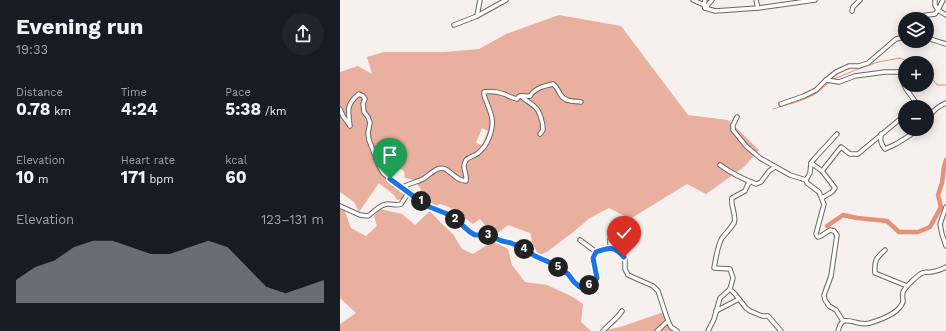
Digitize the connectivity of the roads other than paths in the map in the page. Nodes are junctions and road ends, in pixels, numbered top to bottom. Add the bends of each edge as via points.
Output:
1 (480, 0) edge
2 (506, 0) edge
3 (693, 0) edge
4 (704, 0) edge
5 (712, 0) edge
6 (756, 0) edge
7 (815, 0) edge
8 (860, 0) edge
9 (935, 0) edge
10 (943, 0) edge
11 (496, 2) edge
12 (704, 6) junction
13 (758, 8) junction
14 (938, 10) junction
15 (852, 11) dead end
16 (946, 14) edge
17 (934, 15) edge
18 (477, 16) junction
19 (454, 25) dead end
20 (898, 39) edge
21 (934, 40) edge
22 (946, 44) edge
23 (898, 72) edge
24 (826, 80) junction
25 (909, 92) edge
26 (521, 95) junction
27 (915, 100) edge
28 (581, 102) dead end
29 (946, 103) edge
30 (782, 104) dead end
31 (340, 109) edge
32 (934, 111) edge
33 (737, 117) dead end
34 (898, 121) edge
35 (540, 134) dead end
36 (837, 134) dead end
37 (881, 134) junction
38 (909, 136) edge
39 (811, 163) junction
40 (720, 165) dead end
41 (775, 167) junction
42 (822, 171) junction
43 (806, 180) junction
44 (751, 182) junction
45 (404, 188) junction
46 (409, 192) junction
47 (822, 198) junction
48 (340, 206) edge
49 (946, 207) edge
50 (617, 228) dead end
51 (580, 240) dead end
52 (946, 246) edge
53 (610, 248) junction
54 (885, 250) dead end
55 (596, 252) junction
56 (946, 267) edge
57 (907, 286) junction
58 (730, 289) junction
59 (739, 299) junction
60 (622, 311) dead end
61 (716, 311) junction
62 (668, 321) junction
63 (843, 321) junction
64 (603, 331) edge
65 (657, 331) edge
66 (677, 331) edge
67 (708, 331) edge
68 (781, 331) edge
69 (838, 331) edge

1 - 18 street
2 - 11 street
3 - 12 street
4 - 12 street
5 - 12 street
6 - 13 street
7 - 13 street
8 - 15 street
9 - 14 street
10 - 14 street
11 - 18 street
12 - 13 street via 715,11
14 - 16 street
14 - 17 street
18 - 19 street
20 - 24 street via 868,63 850,66
21 - 22 street
23 - 24 street via 855,76 839,82
24 - 30 street via 816,90
25 - 27 street
26 - 28 street via 530,96 540,87 553,84 565,99 570,102
26 - 35 street via 536,107 543,129
26 - 45 street via 517,99 484,92 493,129 482,150 466,160 466,181 455,178 447,170 439,168
29 - 32 street
31 - 45 street via 350,126 349,108 352,100 359,94 363,96 364,112 370,123 369,140 379,166 383,173
33 - 41 street via 733,130 746,146
34 - 37 street
36 - 39 street
37 - 38 street via 880,142 885,149
37 - 42 street via 858,154 850,154 842,148
39 - 42 street
39 - 43 street
40 - 44 street
41 - 43 street via 790,176
41 - 44 street via 761,182
42 - 47 street via 835,188
43 - 47 street
44 - 58 street via 745,191 732,198 734,222 718,246 714,268 730,269 733,278
45 - 46 street
46 - 48 street via 401,204 380,206 368,216
46 - 55 street via 427,206 454,218 475,235 490,236 511,243 553,264 568,274 580,287 595,282 597,278 593,258
47 - 63 street via 824,204 816,234 821,236 830,230 837,235 831,276 824,300 836,310
49 - 52 street via 940,224
50 - 53 street via 610,239
51 - 55 street
53 - 55 street
53 - 62 street via 614,248 624,257 628,275 654,286 658,291
54 - 57 street via 877,257 874,264 875,273
56 - 57 street via 922,273
57 - 63 street via 903,292 903,302 887,316 863,324
58 - 59 street
58 - 61 street via 720,298
59 - 61 street
59 - 68 street via 750,311 768,316
60 - 64 street
61 - 67 street
62 - 65 street
62 - 66 street
63 - 69 street

